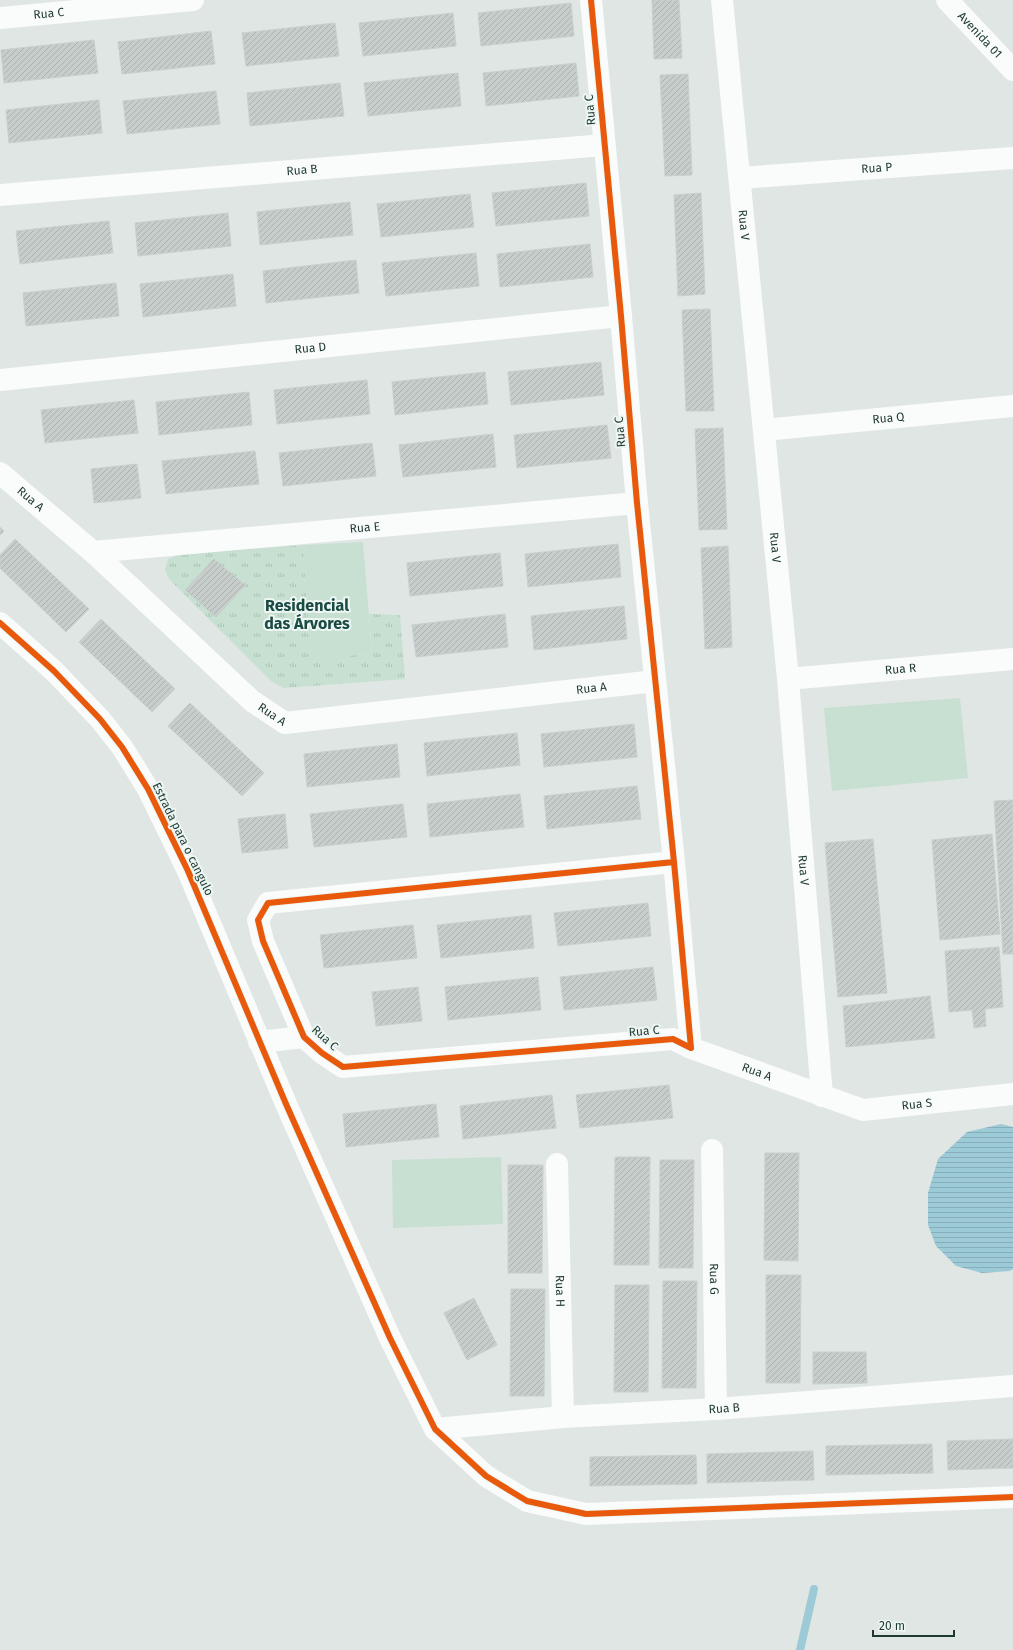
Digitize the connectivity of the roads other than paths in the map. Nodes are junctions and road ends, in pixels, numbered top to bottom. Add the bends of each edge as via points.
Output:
1 (193, 0) edge
2 (591, 0) edge
3 (722, 0) edge
4 (947, 0) edge
5 (0, 18) edge
6 (1013, 70) edge
7 (604, 146) junction
8 (1013, 158) edge
9 (740, 178) junction
10 (0, 195) edge
11 (621, 316) junction
12 (0, 380) edge
13 (1013, 406) edge
14 (764, 430) junction
15 (0, 473) edge
16 (637, 503) junction
17 (92, 552) junction
18 (0, 622) edge
19 (1013, 659) edge
20 (788, 679) junction
21 (655, 681) junction
22 (674, 862) junction
23 (304, 1037) junction
24 (259, 1042) junction
25 (691, 1048) junction
26 (1013, 1094) edge
27 (822, 1096) junction
28 (712, 1150) dead end
29 (557, 1164) dead end
30 (1013, 1386) edge
31 (716, 1409) junction
32 (563, 1417) junction
33 (435, 1429) junction
34 (1013, 1497) edge

1 - 5 street, Rua C
2 - 7 street, Rua C
3 - 9 street, Rua V
4 - 6 street, Avenida 01
7 - 10 street, Rua B
7 - 11 street, Rua C
8 - 9 street, Rua P
9 - 14 street, Rua V
11 - 12 street, Rua D
11 - 16 street, Rua C
13 - 14 street, Rua Q
14 - 20 street, Rua V
15 - 17 street, Rua A
16 - 17 street, Rua E
16 - 21 street, Rua C
17 - 21 street, Rua A via 252,701 285,723
18 - 24 street, Estrada para o cangulo via 54,671 100,719 122,747 148,789 188,871
19 - 20 street, Rua R
20 - 27 street, Rua V
21 - 22 street, Rua C
22 - 23 street, Rua C via 268,903 258,920 263,941
22 - 25 street, Rua C
23 - 24 street
23 - 25 street, Rua C via 343,1067 673,1039
24 - 33 street, Estrada para o cangulo via 390,1338
25 - 27 street, Rua A
26 - 27 street, Rua S via 863,1110
28 - 31 street, Rua G
29 - 32 street, Rua H
30 - 31 street, Rua B
31 - 32 street, Rua B
32 - 33 street, Rua B
33 - 34 street via 486,1476 527,1501 586,1514

